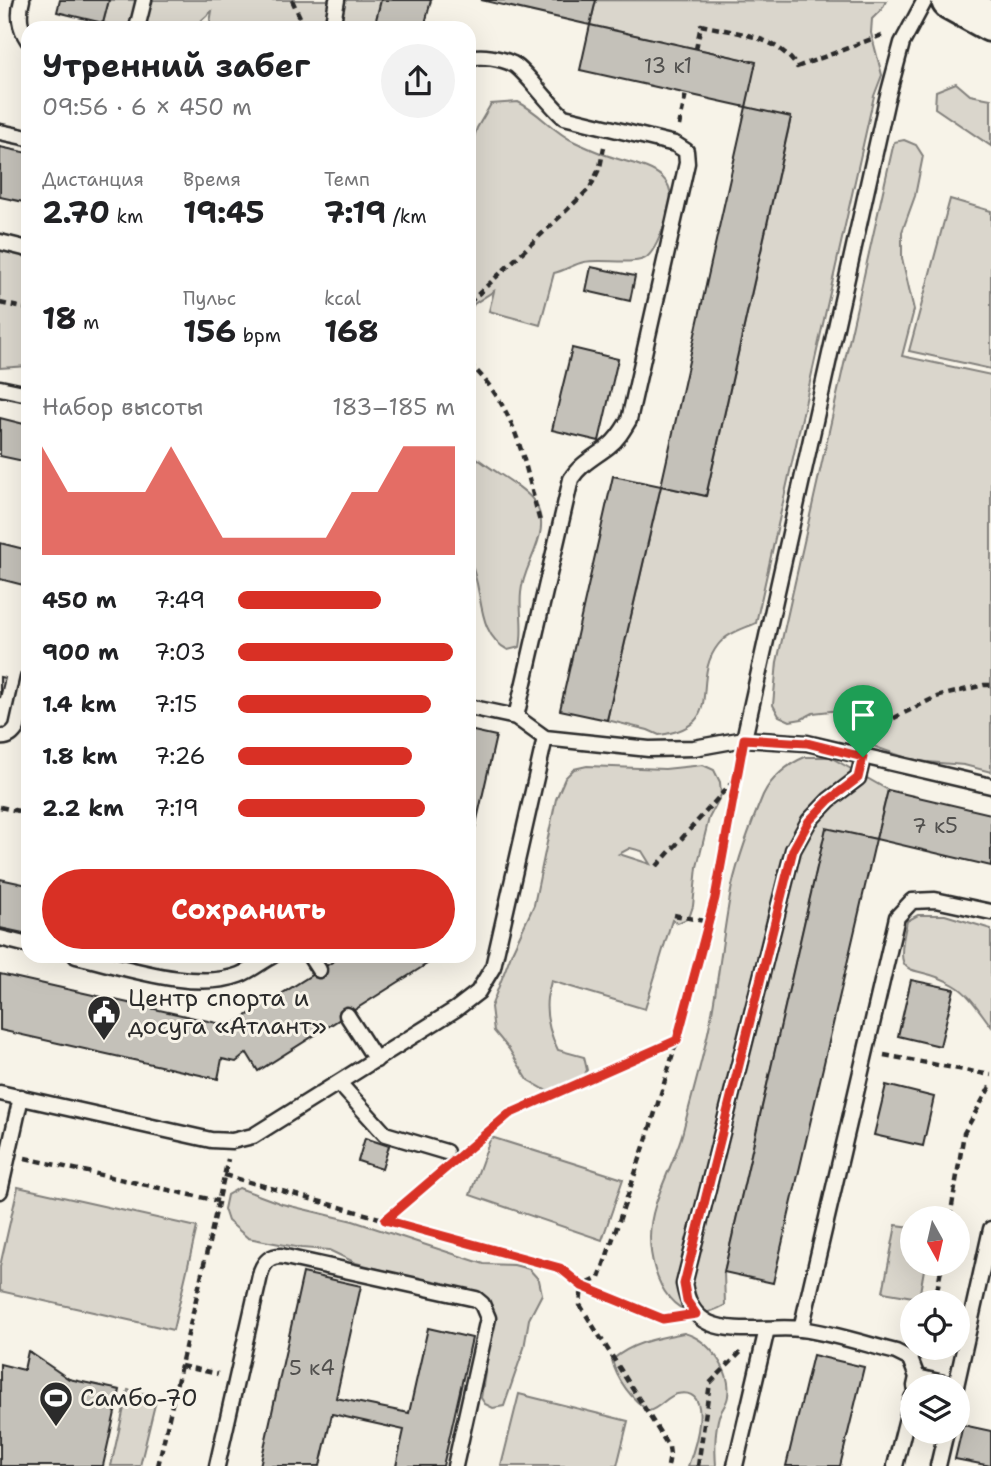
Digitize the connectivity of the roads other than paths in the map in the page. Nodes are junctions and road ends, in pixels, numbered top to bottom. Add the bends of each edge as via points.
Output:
1 (22, 0) edge
2 (144, 0) edge
3 (337, 0) edge
4 (925, 0) edge
5 (951, 0) edge
6 (139, 21) edge
7 (333, 21) edge
8 (991, 22) edge
9 (21, 28) edge
10 (476, 57) edge
11 (0, 132) edge
12 (21, 136) edge
13 (0, 242) edge
14 (21, 247) edge
15 (0, 388) edge
16 (21, 392) edge
17 (21, 707) edge
18 (476, 708) edge
19 (516, 717) junction
20 (0, 737) edge
21 (545, 738) junction
22 (744, 739) junction
23 (863, 757) junction
24 (991, 786) edge
25 (991, 912) edge
26 (0, 938) edge
27 (21, 943) edge
28 (108, 963) edge
29 (260, 963) edge
30 (314, 963) edge
31 (319, 970) dead end
32 (347, 1015) dead end
33 (376, 1060) junction
34 (339, 1083) junction
35 (0, 1093) edge
36 (21, 1097) junction
37 (451, 1159) road end
38 (0, 1192) edge
39 (991, 1229) edge
40 (767, 1329) junction
41 (801, 1329) junction
42 (914, 1374) edge
43 (959, 1374) edge
44 (900, 1444) edge
45 (943, 1444) edge
46 (217, 1466) edge
47 (455, 1466) edge
48 (734, 1466) edge
49 (895, 1466) edge
50 (938, 1466) edge

1 - 9 lane via 18,13
2 - 6 lane
3 - 7 lane
4 - 22 lane via 902,43 887,99
5 - 8 street
10 - 19 lane via 515,64 564,117 675,144 686,151 687,163 629,420 621,434 571,479
11 - 12 lane
13 - 14 lane
15 - 16 lane
17 - 20 lane via 13,733
18 - 19 lane
19 - 21 lane
21 - 22 lane via 649,749 694,748
21 - 33 lane via 493,967 478,992
22 - 23 lane via 807,743
23 - 24 lane
23 - 40 lane via 858,778 809,821 793,850 684,1284 687,1301 709,1323
25 - 41 lane via 935,900 912,901 897,917
26 - 27 lane
28 - 29 lane via 191,981 240,975
30 - 31 lane
32 - 33 lane
33 - 34 lane
34 - 36 lane via 253,1136 232,1141
34 - 37 lane via 385,1134
35 - 36 lane
36 - 38 lane
39 - 43 lane
40 - 41 lane
40 - 48 lane
41 - 42 lane via 896,1352 910,1359
44 - 49 lane
45 - 50 lane
46 - 47 lane via 261,1271 273,1256 482,1304 488,1318

